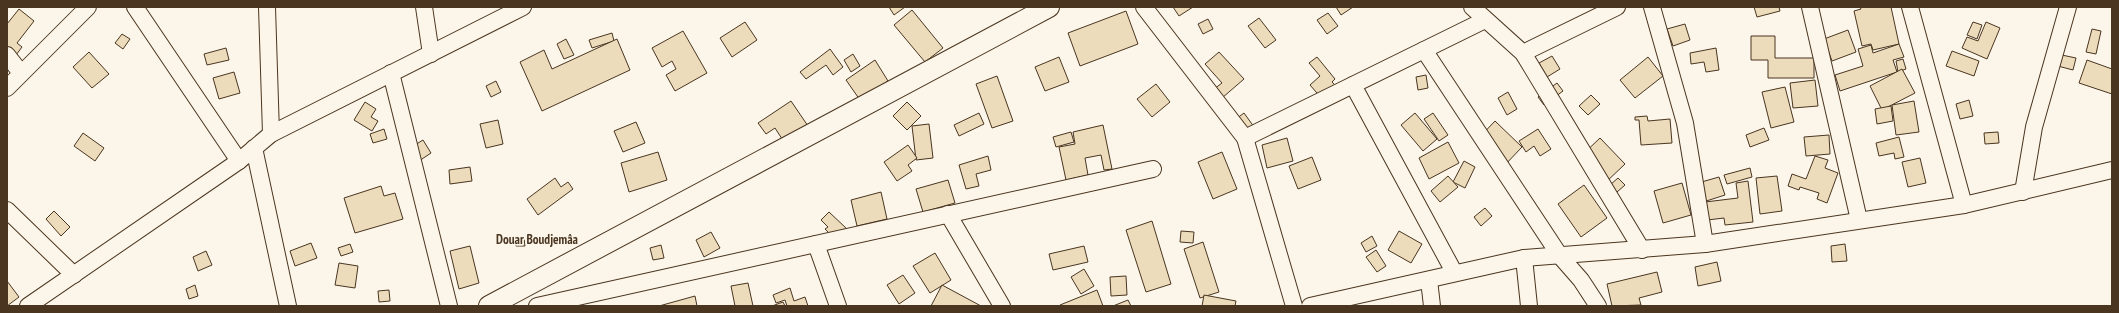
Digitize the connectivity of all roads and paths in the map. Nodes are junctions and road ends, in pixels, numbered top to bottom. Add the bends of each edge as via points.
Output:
1 (88, 7) edge
2 (135, 7) edge
3 (267, 7) edge
4 (424, 7) edge
5 (523, 7) edge
6 (1048, 7) edge
7 (1144, 7) edge
8 (1472, 7) edge
9 (1617, 7) edge
10 (1652, 7) edge
11 (1810, 7) edge
12 (2068, 7) edge
13 (1912, 8) edge
14 (1485, 20) junction
15 (1424, 50) junction
16 (1523, 52) junction
17 (431, 54) junction
18 (7, 55) edge
19 (22, 73) junction
20 (391, 74) junction
21 (1353, 85) junction
22 (7, 88) edge
23 (271, 134) junction
24 (1245, 138) junction
25 (254, 148) junction
26 (239, 161) junction
27 (1154, 169) dead end
28 (2112, 170) edge
29 (2023, 192) junction
30 (1964, 205) junction
31 (7, 210) edge
32 (948, 214) junction
33 (1859, 220) junction
34 (816, 244) junction
35 (1705, 244) junction
36 (1642, 250) junction
37 (1560, 256) junction
38 (1524, 258) junction
39 (1454, 272) junction
40 (74, 275) junction
41 (1429, 280) junction
42 (28, 306) edge
43 (288, 306) edge
44 (449, 306) edge
45 (489, 306) edge
46 (537, 306) edge
47 (838, 306) edge
48 (1002, 306) edge
49 (1294, 306) edge
50 (1310, 306) edge
51 (1432, 306) edge
52 (1529, 306) edge
53 (1598, 306) edge

1 - 19 street
2 - 26 street
3 - 23 street
4 - 17 street
5 - 17 street
6 - 45 street
7 - 24 street
8 - 14 street
9 - 16 street
10 - 35 street via 1685,123
11 - 33 street
12 - 29 street via 2034,127
13 - 30 street
14 - 15 street
14 - 16 street
15 - 21 street
15 - 37 street
16 - 36 street
17 - 20 street
18 - 19 street
19 - 22 street
20 - 23 street
20 - 44 street
21 - 24 street
21 - 39 street
23 - 25 street
24 - 49 street
25 - 26 street
25 - 43 street
26 - 40 street
27 - 32 street
28 - 29 street
29 - 30 street
30 - 33 street
31 - 40 street
32 - 34 street
32 - 48 street
33 - 35 street
34 - 46 street
34 - 47 street
35 - 36 street
36 - 37 street
37 - 38 street
37 - 53 street via 1581,280
38 - 39 street
38 - 52 street
39 - 41 street
40 - 42 street
41 - 50 street
41 - 51 street

